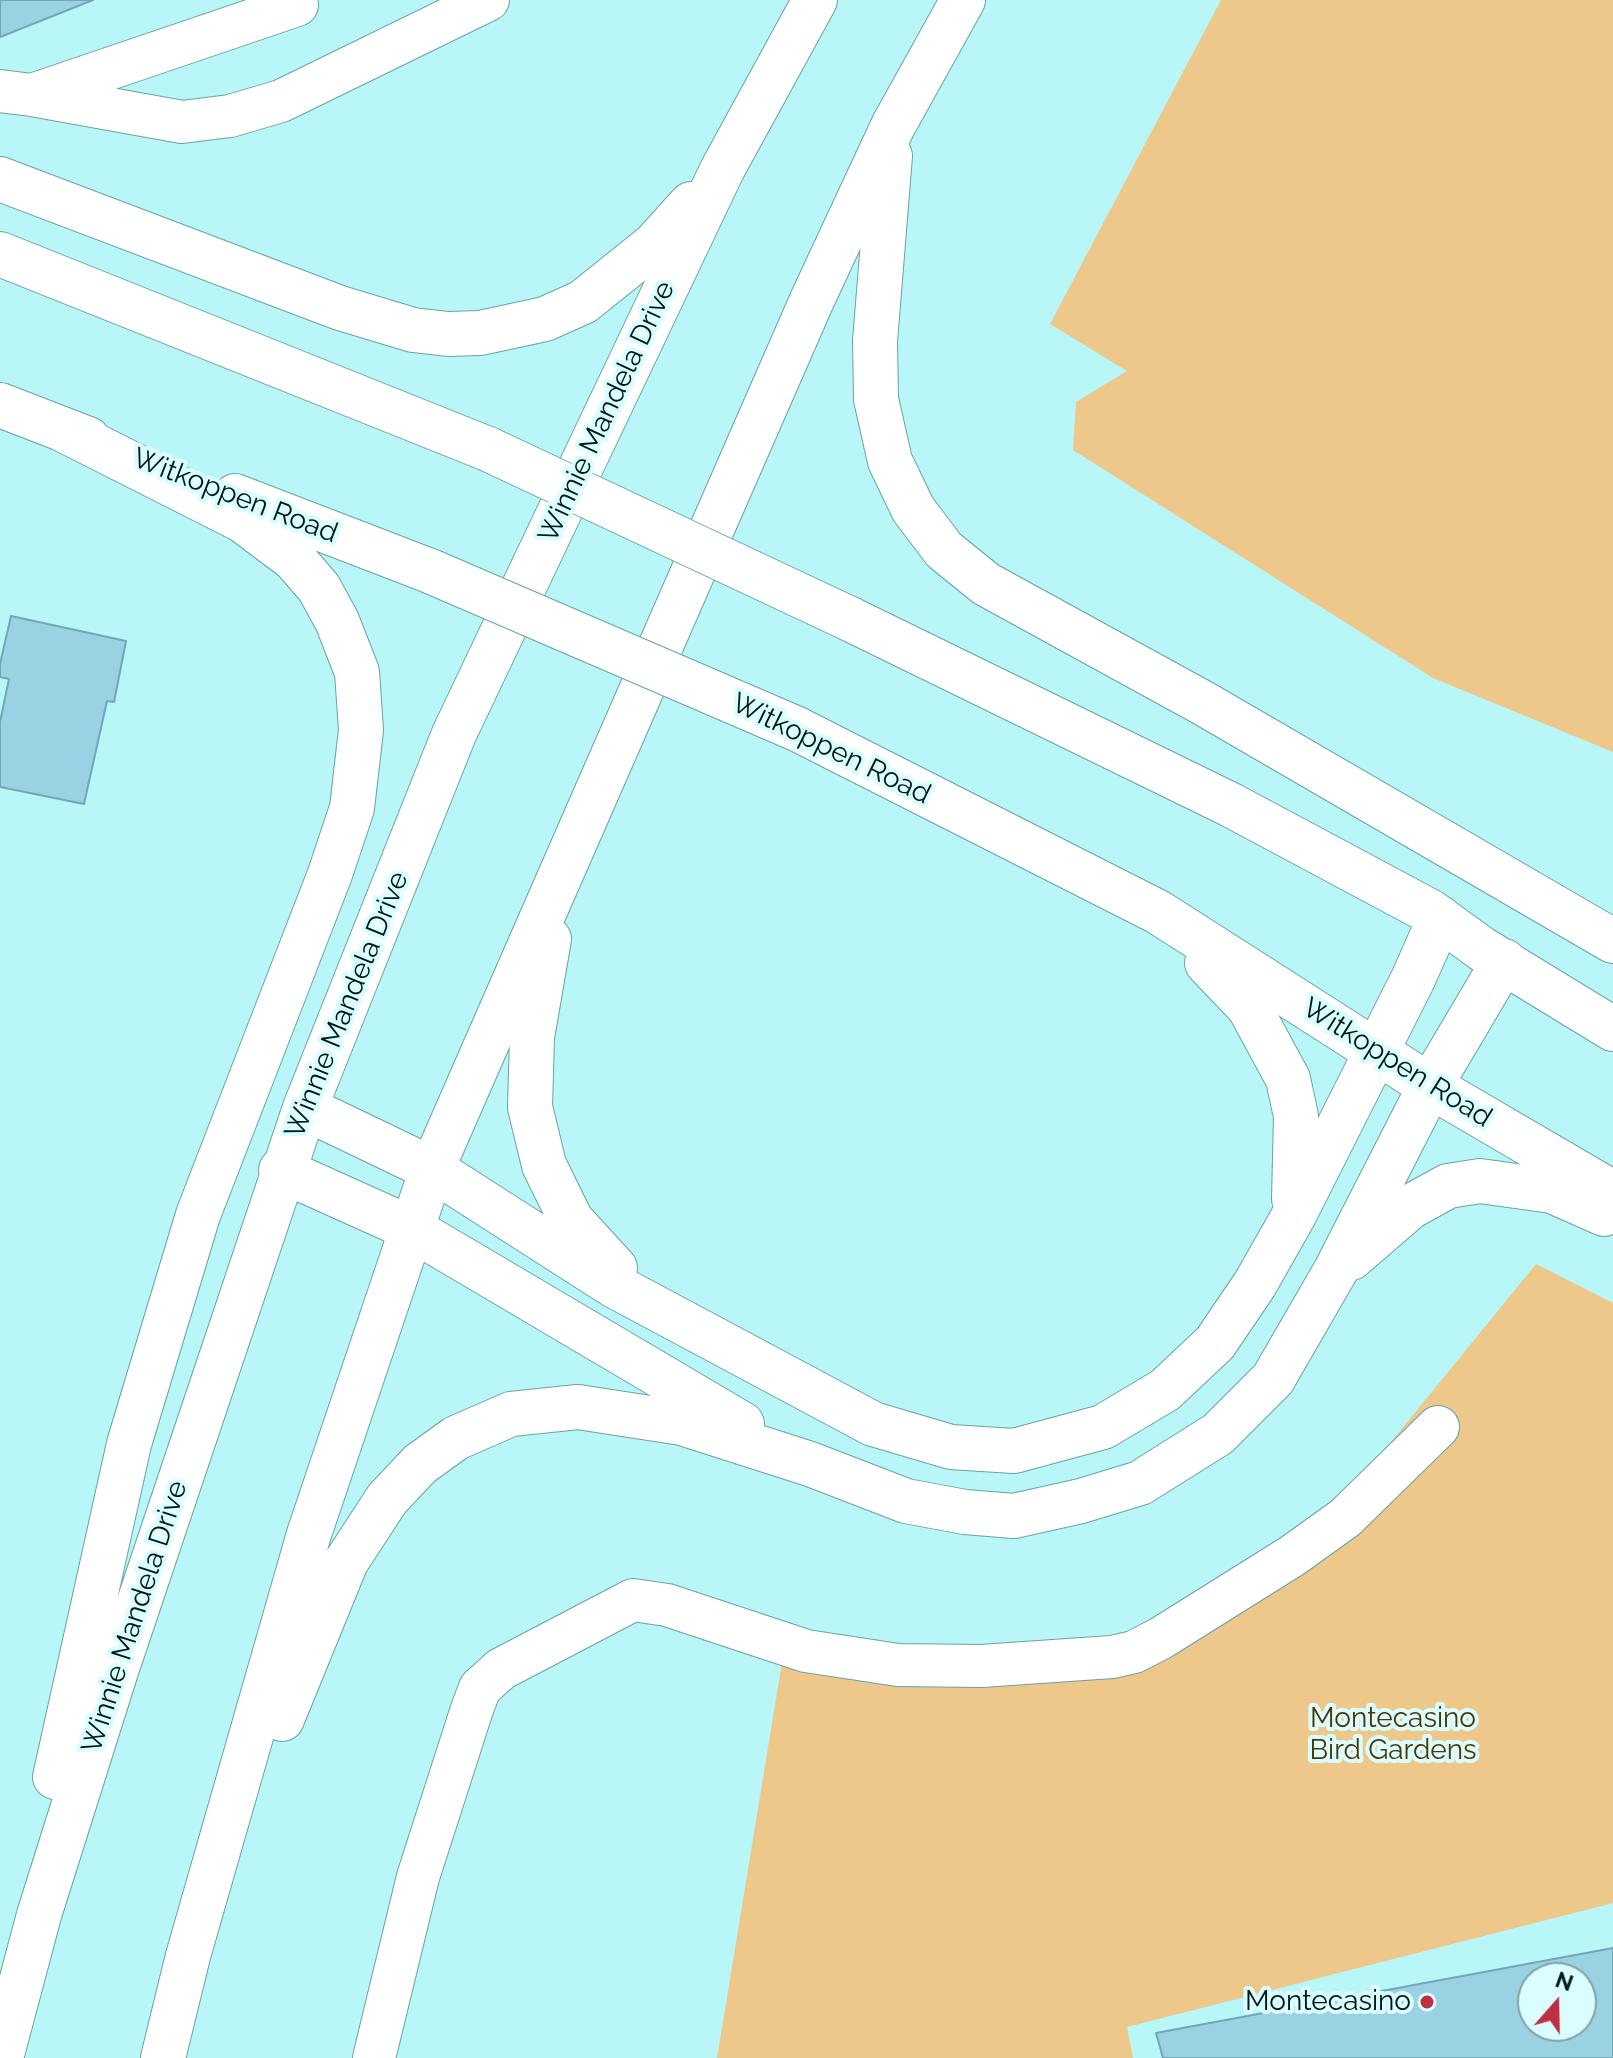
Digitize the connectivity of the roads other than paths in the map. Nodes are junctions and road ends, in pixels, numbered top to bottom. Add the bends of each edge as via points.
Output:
1 (488, 0) edge
2 (815, 0) edge
3 (963, 0) edge
4 (297, 5) dead end
5 (16, 93) edge
6 (893, 126) junction
7 (722, 170) junction
8 (0, 179) edge
9 (0, 254) edge
10 (0, 405) edge
11 (62, 429) junction
12 (562, 866) junction
13 (1158, 912) junction
14 (1440, 918) junction
15 (1613, 941) edge
16 (1504, 961) junction
17 (1613, 1029) edge
18 (1375, 1051) junction
19 (1430, 1086) junction
20 (305, 1108) junction
21 (432, 1169) junction
22 (281, 1170) junction
23 (1613, 1193) edge
24 (1293, 1217) junction
25 (1613, 1219) edge
26 (410, 1228) junction
27 (1336, 1270) junction
28 (647, 1302) junction
29 (1438, 1427) dead end
30 (810, 1464) junction
31 (39, 1915) junction
32 (188, 1956) junction
33 (1, 2058) edge
34 (163, 2058) edge
35 (374, 2058) edge

1 - 5 lane via 281,101 230,116 182,122
2 - 7 main road, Winnie Mandela Drive
3 - 6 main road
4 - 5 lane
6 - 12 main road
6 - 15 main road via 875,341 876,399 890,461 913,509 944,550 986,584
7 - 8 main road via 654,245 583,302 545,319 448,334 413,330 340,308
7 - 20 main road, Winnie Mandela Drive via 454,734
9 - 14 main road, bridge via 488,449 1231,805
10 - 11 main road, Witkoppen Road
11 - 13 main road, Witkoppen Road, bridge via 430,571 797,729
11 - 31 main road via 242,520 294,559 319,588 357,672 361,730 352,808 198,1215 129,1444 39,1859
12 - 21 main road
12 - 28 main road via 532,1037 530,1107 544,1165 571,1220
13 - 18 main road, Witkoppen Road
13 - 24 main road via 1249,1007 1288,1079 1296,1116
14 - 16 main road
14 - 18 main road
16 - 17 main road
16 - 19 main road
18 - 19 main road, Witkoppen Road
18 - 24 main road
19 - 23 main road, Witkoppen Road
19 - 27 main road
20 - 21 main road
20 - 22 main road, Winnie Mandela Drive
21 - 26 main road
21 - 28 main road
22 - 26 main road
22 - 31 main road, Winnie Mandela Drive
24 - 28 main road via 1215,1343 1165,1390 1103,1427 1014,1451 951,1447 873,1424
25 - 27 main road via 1552,1191 1480,1181 1448,1186 1410,1207
26 - 30 main road
26 - 32 main road via 309,1534
27 - 30 main road via 1273,1379 1218,1434 1140,1483 1014,1516 906,1501
29 - 35 lane via 1345,1518 1134,1652 981,1666 898,1665 806,1651 667,1605 633,1600 501,1669 480,1688 468,1723 418,1877
30 - 32 main road via 682,1423 578,1407 511,1414 456,1438 420,1464 364,1532 341,1574
31 - 33 main road, Winnie Mandela Drive
32 - 34 main road

